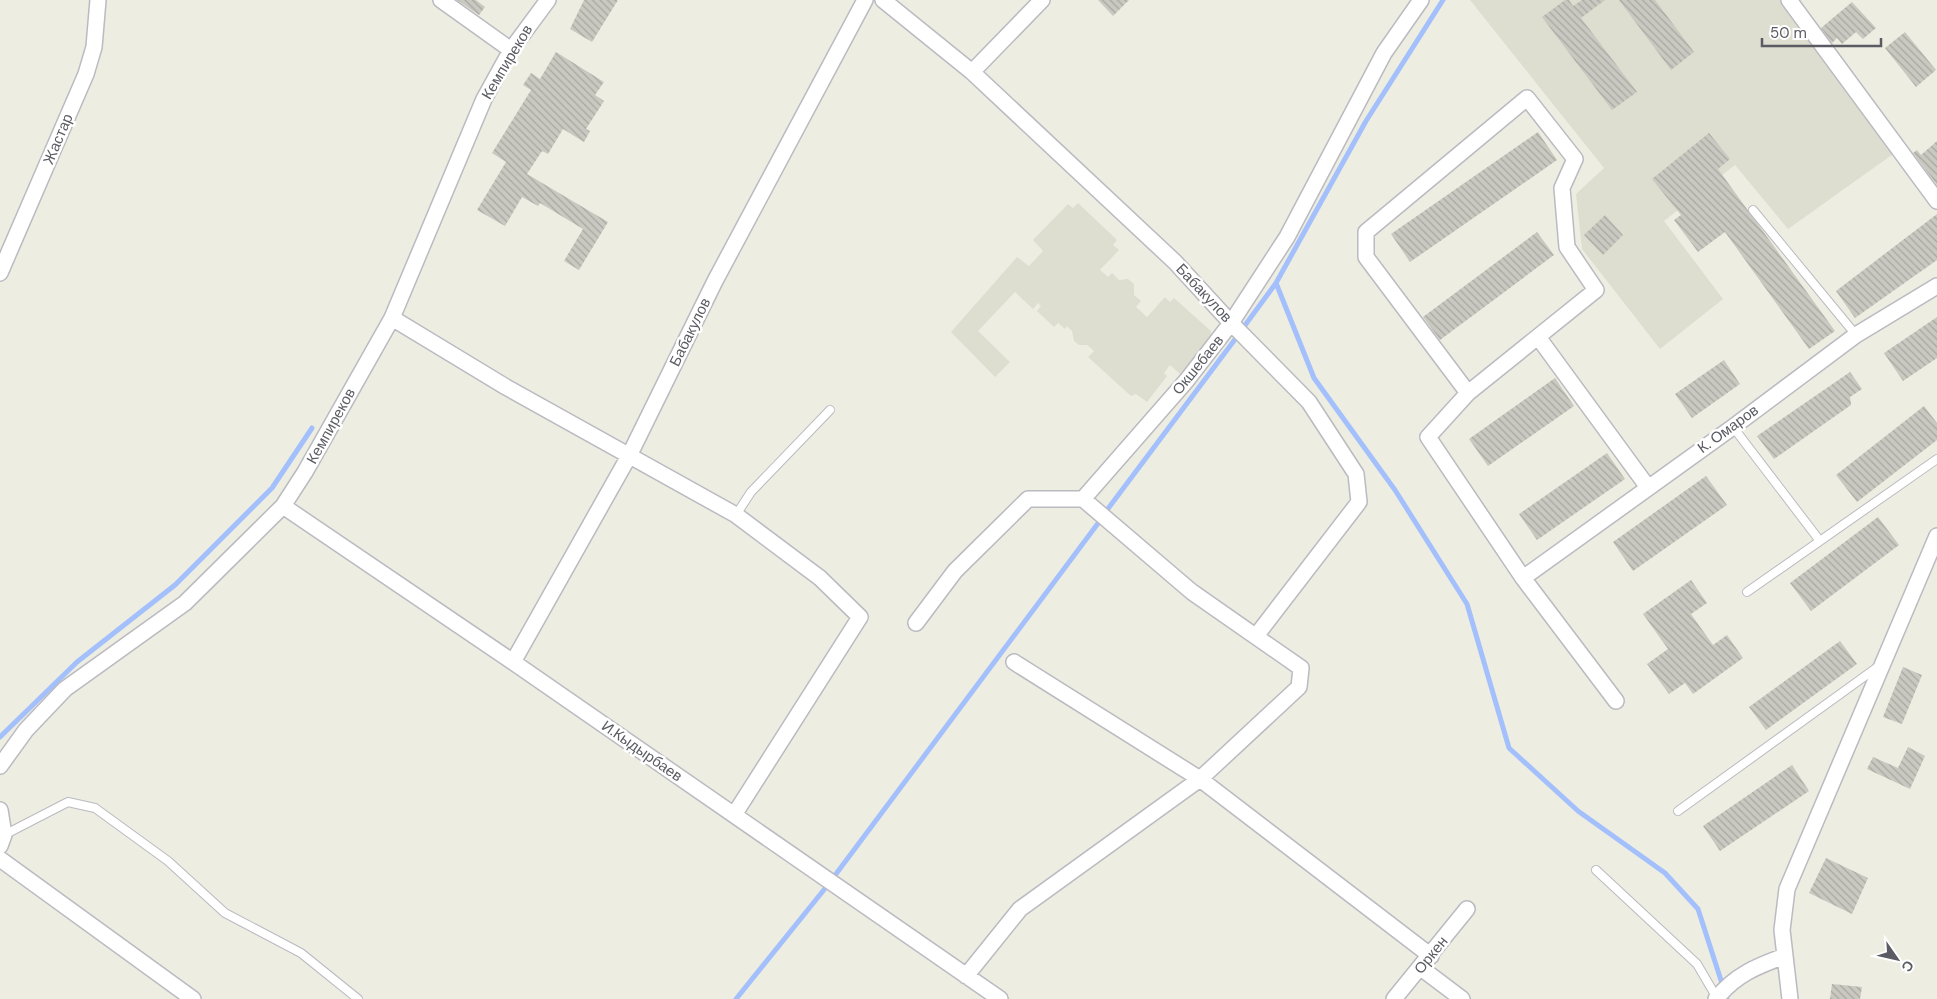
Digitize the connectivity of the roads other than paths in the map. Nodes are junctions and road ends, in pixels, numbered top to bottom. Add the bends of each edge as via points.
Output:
1 (98, 0) edge
2 (442, 0) edge
3 (548, 0) edge
4 (864, 0) edge
5 (883, 0) edge
6 (1042, 0) edge
7 (1422, 0) edge
8 (1789, 0) edge
9 (511, 50) junction
10 (972, 72) junction
11 (1937, 201) edge
12 (1753, 210) dead end
13 (0, 273) edge
14 (1937, 286) edge
15 (392, 318) junction
16 (1231, 323) junction
17 (1856, 335) junction
18 (1538, 337) junction
19 (1468, 393) junction
20 (830, 410) dead end
21 (1733, 427) junction
22 (629, 456) junction
23 (1937, 459) edge
24 (1647, 486) junction
25 (1083, 499) junction
26 (283, 506) junction
27 (736, 515) junction
28 (1937, 536) edge
29 (1820, 541) junction
30 (1523, 578) junction
31 (1747, 592) dead end
32 (916, 623) dead end
33 (1256, 636) junction
34 (514, 662) junction
35 (1014, 662) dead end
36 (1882, 664) junction
37 (1616, 700) dead end
38 (0, 766) edge
39 (1200, 779) junction
40 (0, 810) edge
41 (1678, 811) dead end
42 (734, 816) junction
43 (2, 840) edge
44 (0, 859) edge
45 (1596, 870) dead end
46 (1467, 909) dead end
47 (1431, 956) junction
48 (1785, 956) junction
49 (1421, 968) junction
50 (966, 976) junction
51 (1716, 998) edge
52 (193, 999) edge
53 (358, 999) edge
54 (1000, 999) edge
55 (1394, 999) edge
56 (1462, 999) edge
57 (1790, 999) edge

1 - 13 street, Жастар via 94,47 86,74
2 - 9 street
3 - 9 street, Кемпиреков
4 - 22 street, Бабакулов via 715,281
5 - 10 street, Бабакулов
6 - 10 street
7 - 16 street, Окшебаев via 1384,53 1287,237
8 - 11 street
9 - 15 street, Кемпиреков via 484,99
10 - 16 street, Бабакулов via 1175,262
12 - 17 lane
14 - 17 street, К. Омаров
15 - 22 street via 506,388
15 - 26 street, Кемпиреков via 306,472
16 - 25 street, Окшебаев via 1187,380
16 - 33 street, Бабакулов via 1309,402 1356,474 1359,502
17 - 21 street, К. Омаров
18 - 19 street
18 - 19 street via 1596,290 1567,248 1562,188 1575,159 1527,98 1366,232 1366,258
18 - 24 street
19 - 30 street via 1428,437
20 - 27 lane via 751,492
21 - 24 street, К. Омаров
21 - 29 lane
22 - 27 street
22 - 34 street, Бабакулов
23 - 29 lane
24 - 30 street, К. Омаров
25 - 32 street via 1028,499 955,571
25 - 33 street via 1192,592
26 - 34 street, И.Кыдырбаев
26 - 38 street, Кемпиреков via 185,602 65,689 26,730
27 - 42 street via 820,578 860,617
28 - 36 street
29 - 31 lane
30 - 37 street
33 - 39 street via 1301,668 1299,687
34 - 42 street, И.Кыдырбаев
35 - 39 street
36 - 41 lane
36 - 48 street via 1787,890 1782,930
39 - 47 street
39 - 50 street via 1020,910
40 - 43 street
42 - 50 street, И.Кыдырбаев
43 - 53 lane via 68,802 95,808 168,861 225,913 301,953
44 - 52 street
45 - 51 lane via 1697,964
46 - 47 street, Оркен
47 - 49 street, Оркен
48 - 51 street via 1750,969 1726,986
48 - 57 street
49 - 55 street, Оркен
49 - 56 street
50 - 54 street, И.Кыдырбаев

